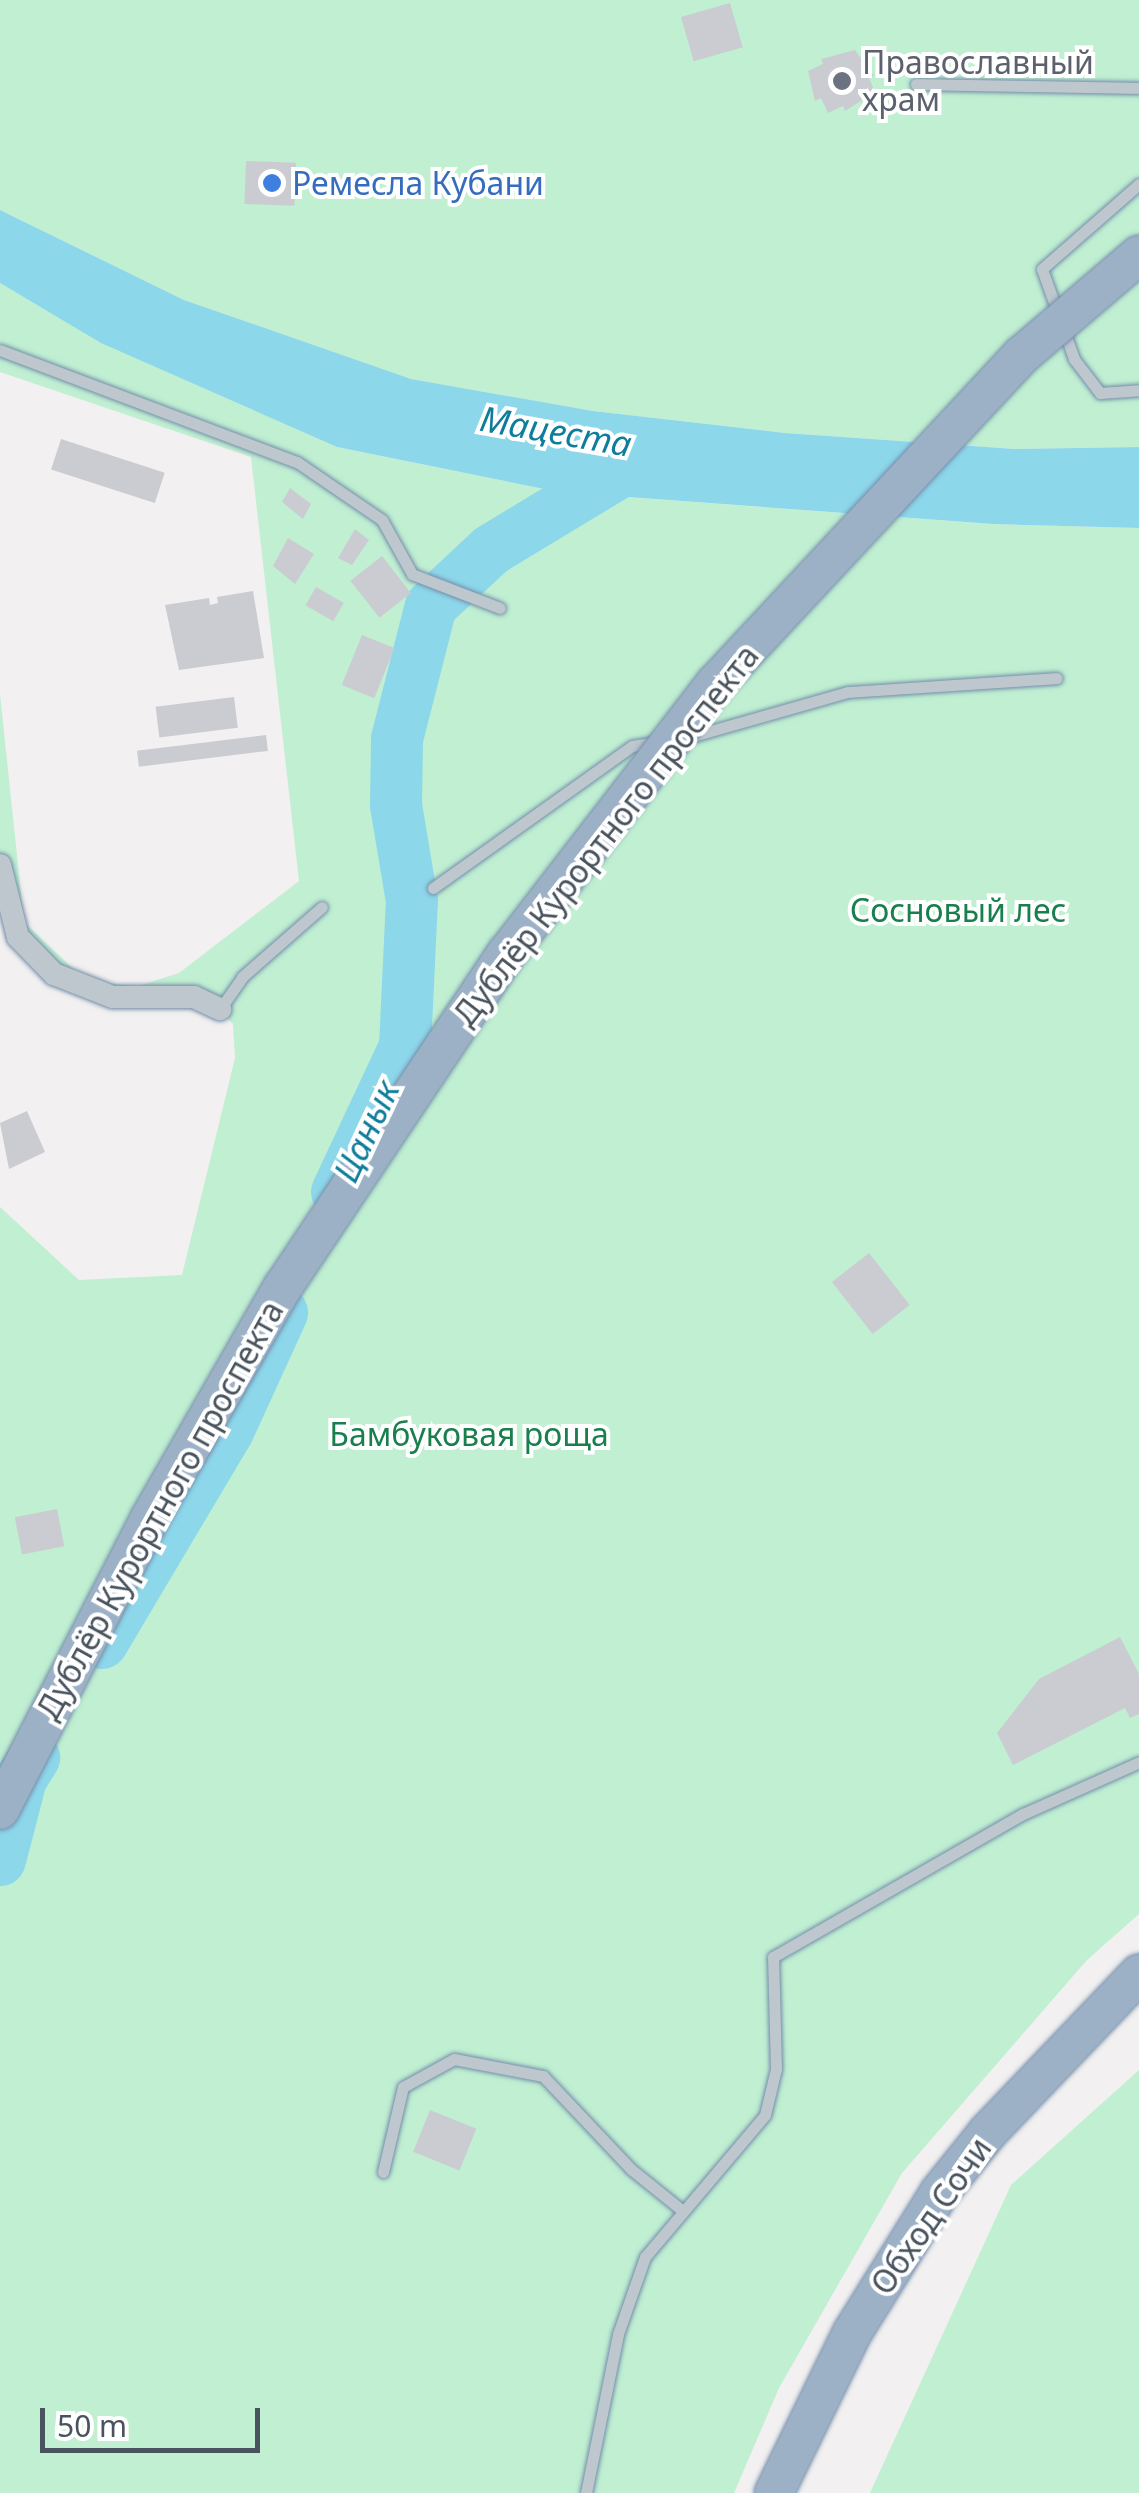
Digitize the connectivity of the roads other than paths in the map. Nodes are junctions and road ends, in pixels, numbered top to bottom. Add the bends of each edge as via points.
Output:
1 (916, 84) dead end
2 (1139, 88) edge
3 (1139, 184) edge
4 (1139, 255) edge
5 (0, 350) edge
6 (1139, 390) edge
7 (500, 608) dead end
8 (1057, 678) dead end
9 (0, 865) edge
10 (434, 888) dead end
11 (322, 907) dead end
12 (220, 1010) joint
13 (1139, 1762) edge
14 (0, 1810) edge
15 (1139, 1974) edge
16 (383, 2172) dead end
17 (682, 2212) junction
18 (586, 2493) edge
19 (774, 2493) edge

1 - 2 lane
3 - 6 lane via 1042,269 1074,359 1100,393
4 - 14 highway, Дублёр Курортного проспекта, bridge via 1022,355 715,684 507,953 283,1287 150,1518
5 - 7 lane via 297,462 382,520 412,574
8 - 10 lane via 848,692 708,736 632,746
9 - 12 street via 18,937 54,974 112,997 194,997
11 - 12 lane via 242,977
13 - 17 lane via 1023,1814 772,1957 776,2069 766,2115
15 - 19 highway, Обход Сочи via 939,2192 852,2333
16 - 17 lane via 403,2087 454,2059 543,2076
17 - 18 lane via 646,2257 618,2334

